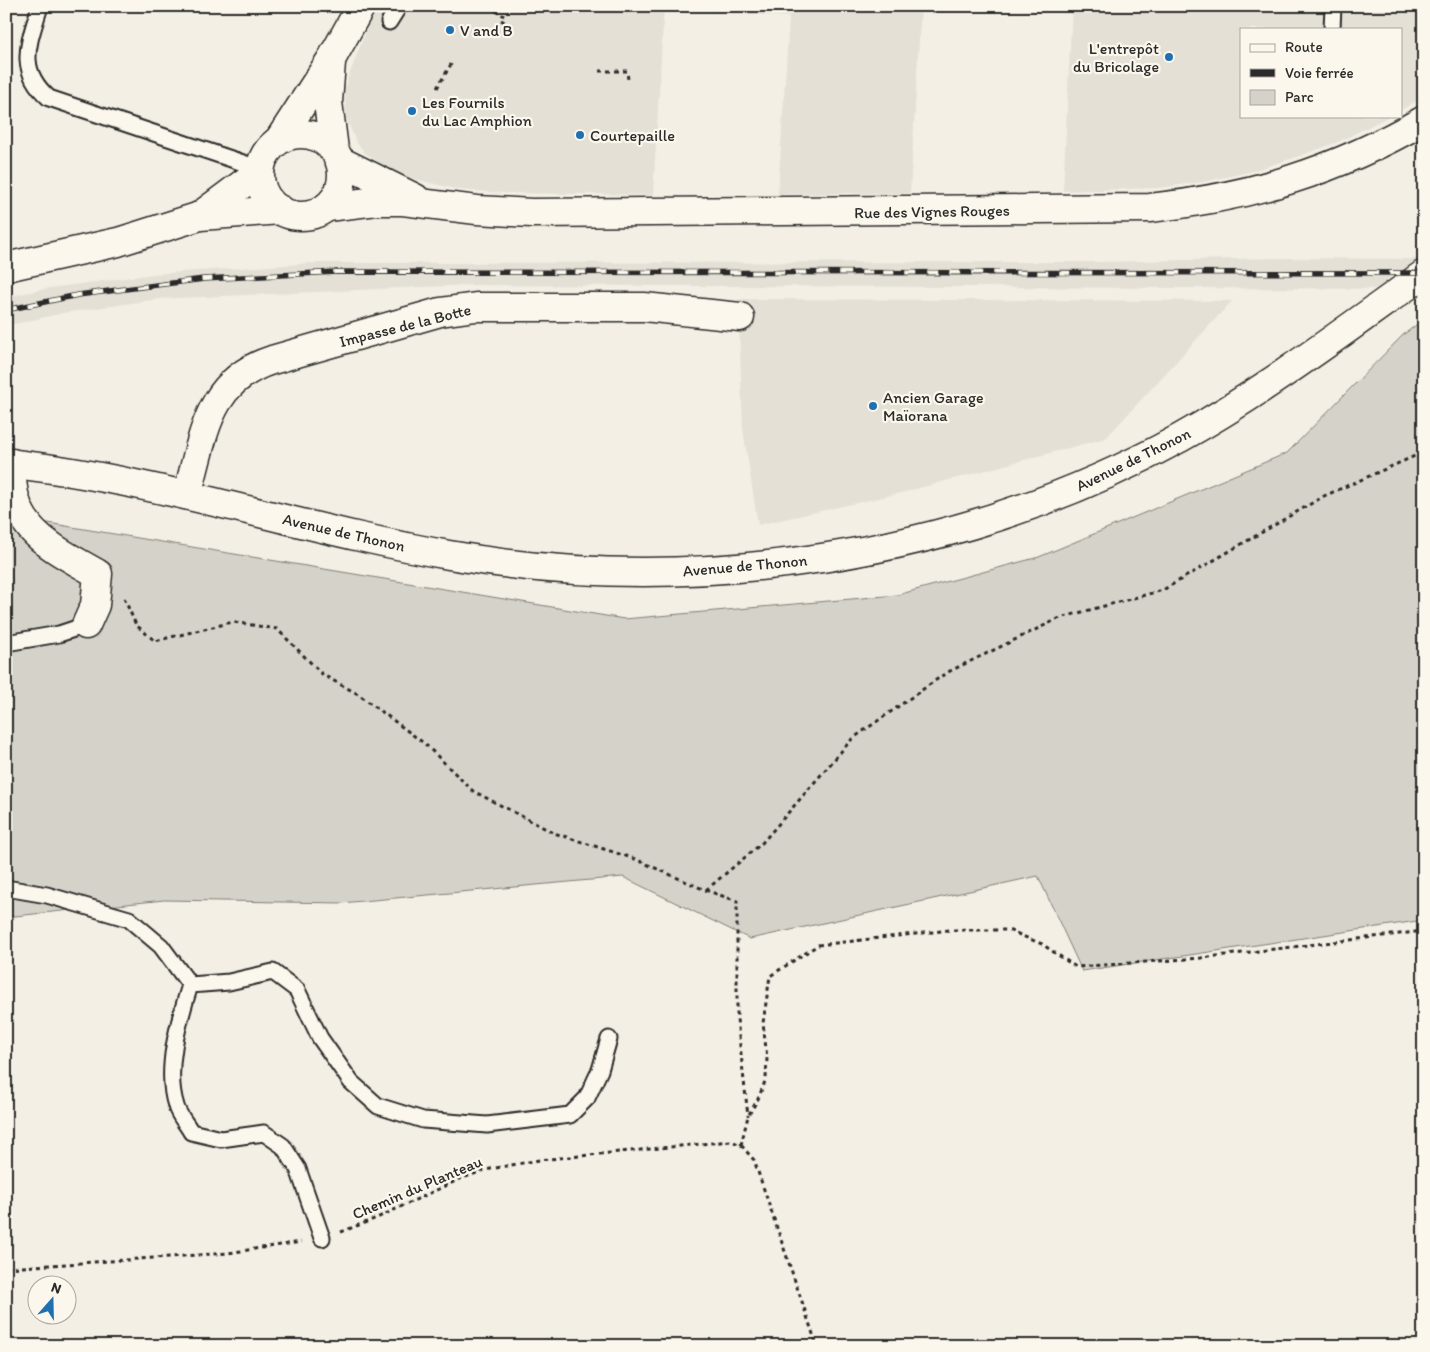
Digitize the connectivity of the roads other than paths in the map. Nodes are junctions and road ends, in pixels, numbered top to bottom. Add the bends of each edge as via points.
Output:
1 (40, 6) edge
2 (361, 6) edge
3 (399, 6) edge
4 (1333, 6) edge
5 (389, 22) dead end
6 (1332, 28) edge
7 (332, 58) junction
8 (1424, 120) edge
9 (279, 140) junction
10 (337, 155) junction
11 (260, 170) junction
12 (423, 202) junction
13 (327, 207) junction
14 (281, 210) junction
15 (200, 216) junction
16 (6, 267) edge
17 (1413, 281) edge
18 (740, 317) dead end
19 (9, 463) edge
20 (187, 494) junction
21 (86, 625) joint
22 (6, 643) edge
23 (6, 888) edge
24 (190, 985) junction
25 (609, 1040) dead end
26 (322, 1238) road end

1 - 11 lane via 29,42 28,67 39,89 49,98
2 - 7 street
3 - 5 lane
4 - 6 lane
7 - 9 street
7 - 10 street via 328,102
8 - 12 street, Rue des Vignes Rouges via 1375,147 1303,178 1228,198 1150,208 532,213 477,210
9 - 10 street via 304,134 321,139
9 - 11 street via 266,152
10 - 12 street, Rue des Vignes Rouges
10 - 13 street via 342,175 340,190
11 - 14 street via 265,194
11 - 15 street
12 - 13 street, Rue des Vignes Rouges via 377,201
13 - 14 street via 304,216
14 - 15 street
15 - 16 street via 118,242
17 - 20 street, Avenue de Thonon via 1290,370 1231,408 1177,440 1121,467 1064,492 945,531 823,558 699,572 583,571 512,565 389,544
18 - 20 street, Impasse de la Botte via 644,307 476,306 440,312 253,366 238,376 218,398 209,416
19 - 20 street, Avenue de Thonon
19 - 21 street via 12,495 26,524 54,548 98,574 95,605
21 - 22 lane via 59,634
23 - 24 lane via 47,895 128,919 161,946
24 - 25 lane via 229,982 273,972 297,990 320,1038 351,1082 378,1106 423,1120 487,1125 570,1115 587,1098
24 - 26 lane via 172,1065 176,1106 191,1132 221,1139 264,1133 283,1146 298,1168

